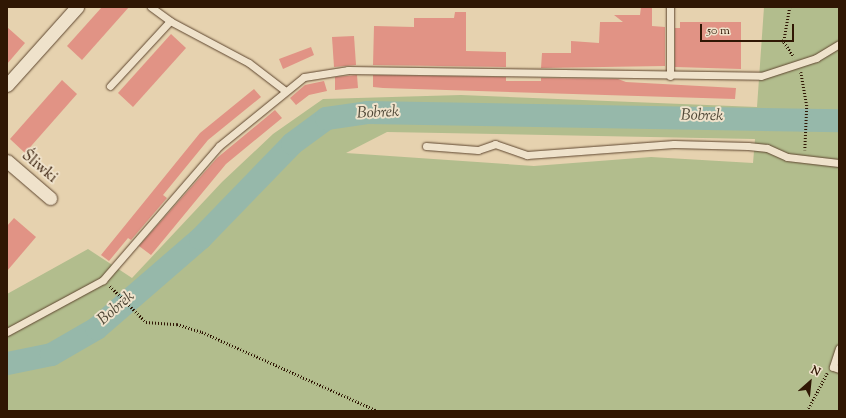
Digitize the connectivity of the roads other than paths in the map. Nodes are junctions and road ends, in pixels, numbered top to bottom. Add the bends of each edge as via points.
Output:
1 (77, 7) edge
2 (151, 7) edge
3 (670, 7) edge
4 (170, 21) junction
5 (839, 44) edge
6 (670, 76) junction
7 (7, 85) edge
8 (110, 86) dead end
9 (284, 90) junction
10 (426, 146) dead end
11 (7, 161) edge
12 (839, 163) edge
13 (50, 198) dead end
14 (7, 332) edge
15 (839, 348) edge
16 (836, 368) edge

1 - 7 street
2 - 4 lane
3 - 6 lane
4 - 8 lane
4 - 9 lane via 249,63
5 - 6 lane via 816,58 761,76
6 - 9 lane via 348,70 304,77
9 - 14 lane via 219,146 103,280
10 - 12 lane via 478,150 495,144 527,155 674,144 748,146 767,148 787,157
11 - 13 street, Śliwki
15 - 16 lane

